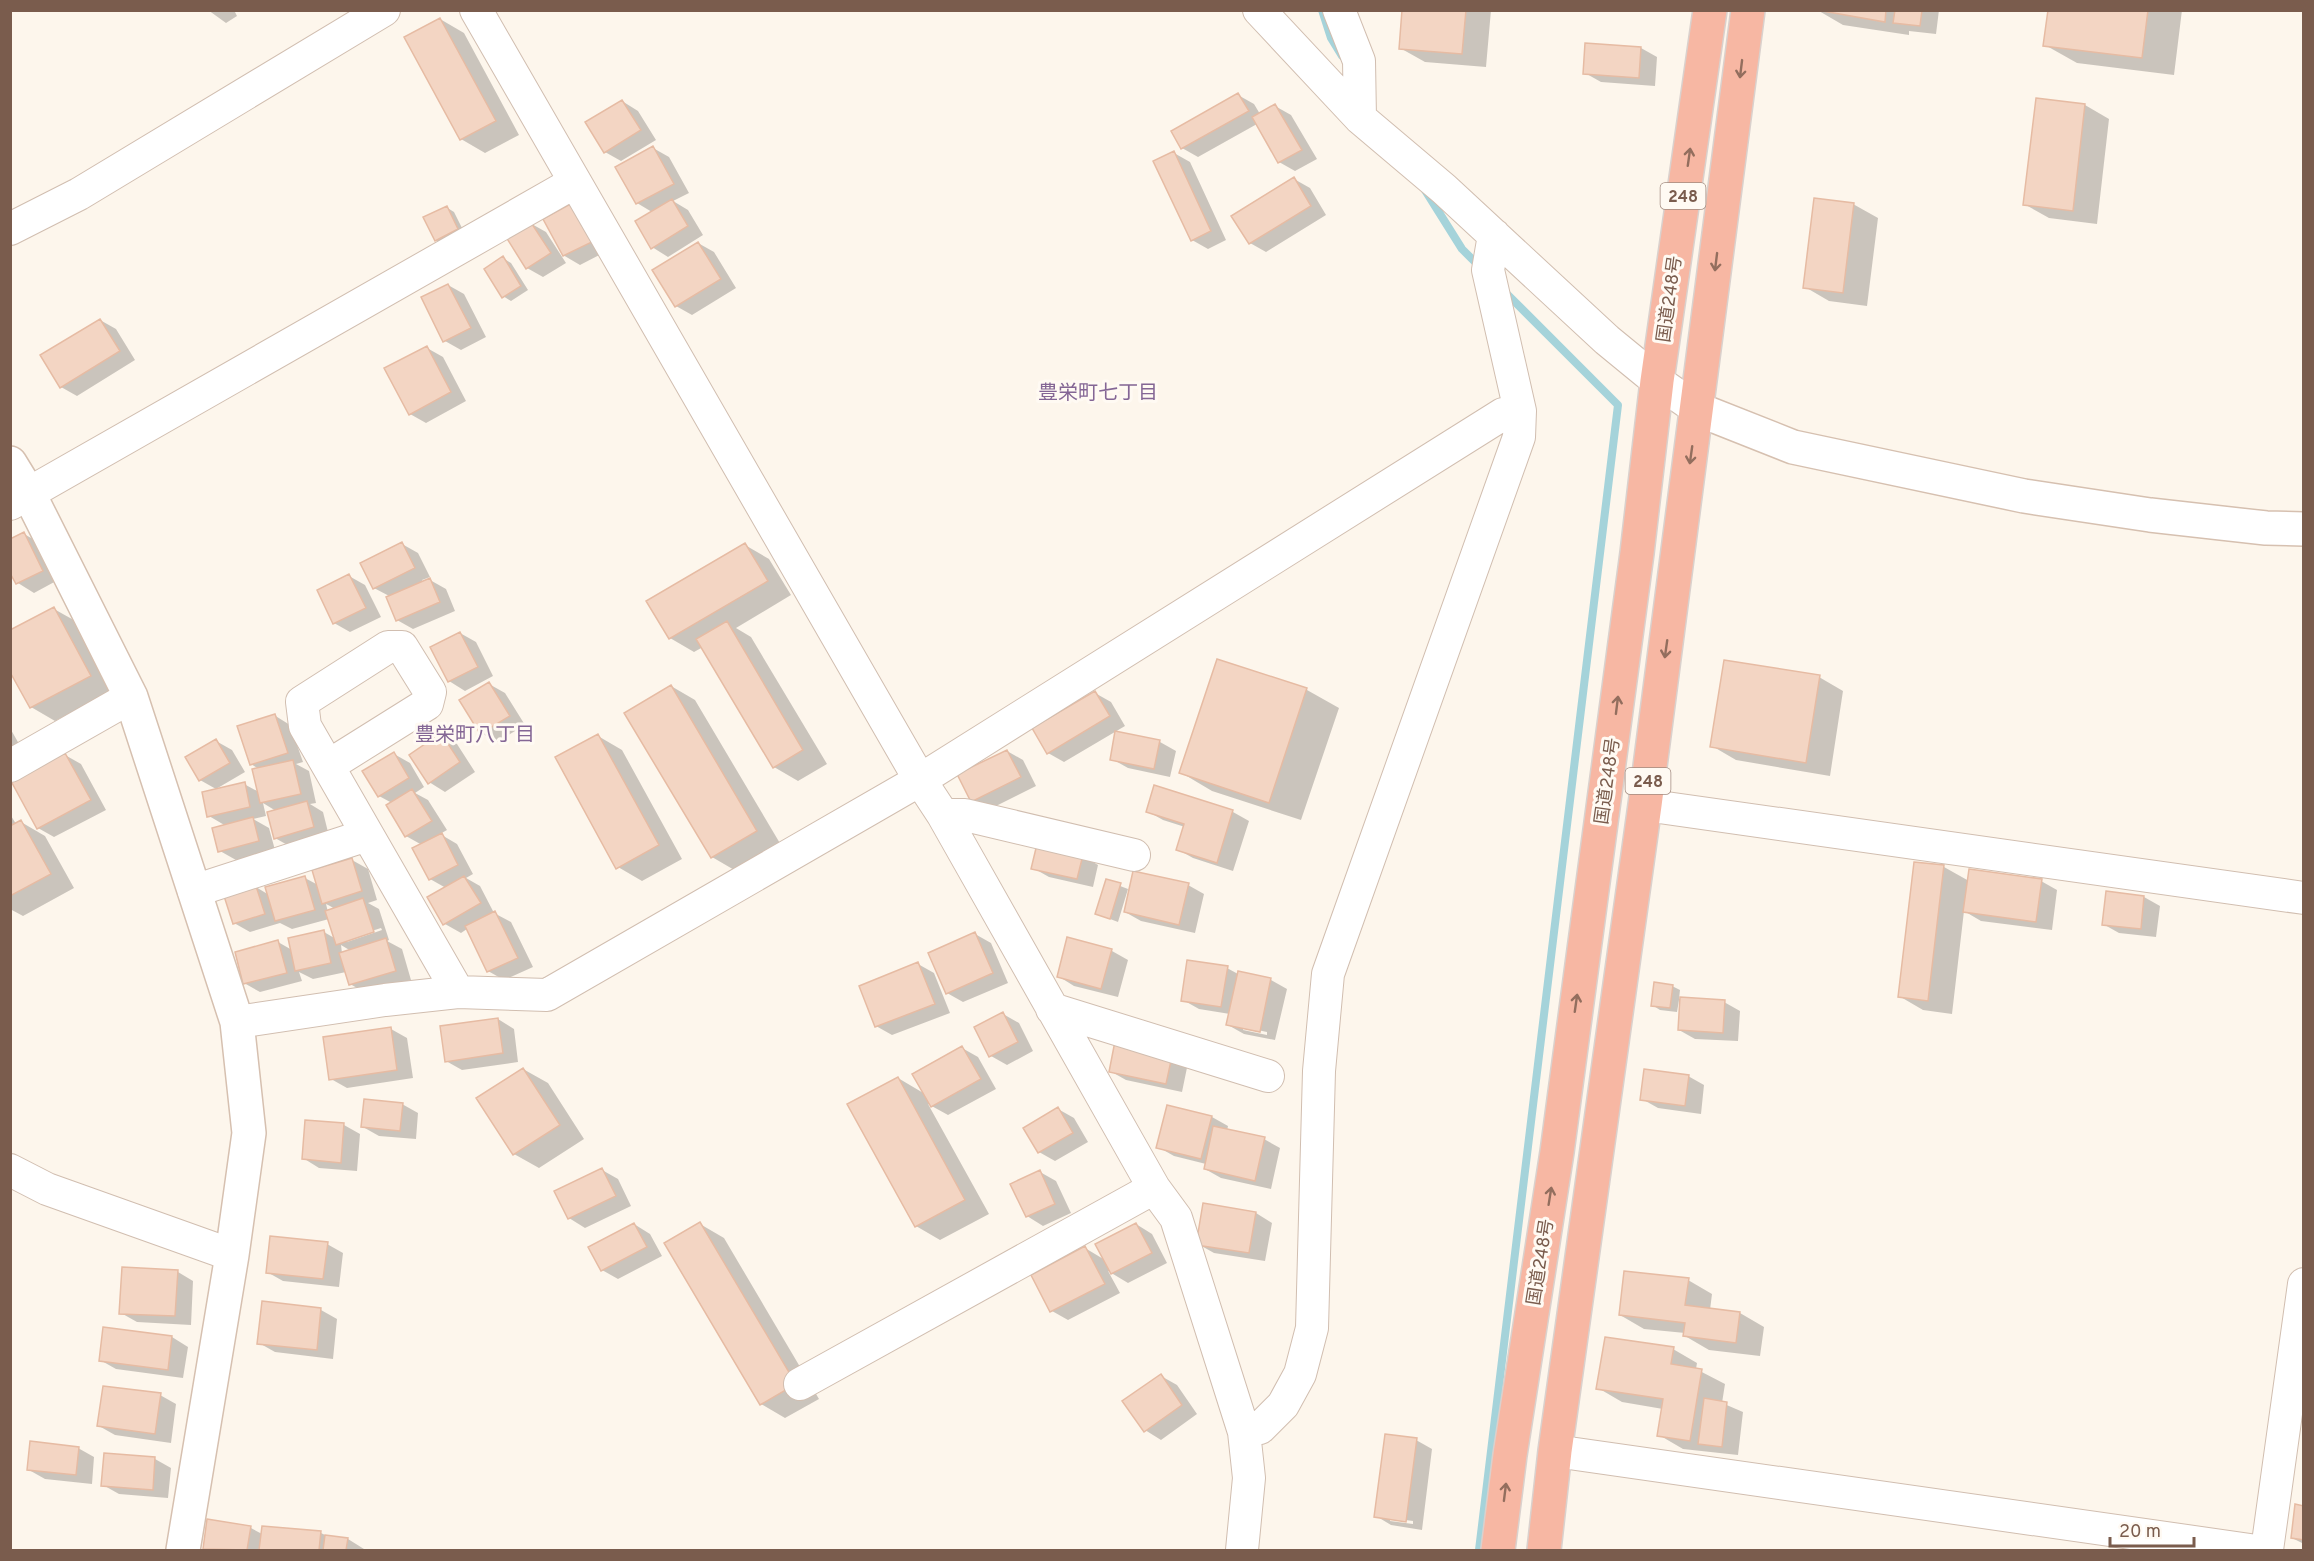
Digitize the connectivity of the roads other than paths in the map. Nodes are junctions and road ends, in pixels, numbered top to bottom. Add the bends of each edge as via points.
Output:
1 (384, 10) edge
2 (476, 10) edge
3 (1259, 10) edge
4 (1339, 10) edge
5 (1710, 10) edge
6 (1748, 10) edge
7 (1360, 118) junction
8 (575, 182) junction
9 (10, 230) edge
10 (1494, 236) junction
11 (1657, 381) junction
12 (1697, 409) junction
13 (1520, 411) junction
14 (10, 463) edge
15 (20, 499) edge
16 (2304, 529) edge
17 (131, 697) junction
18 (10, 766) edge
19 (328, 766) dead end
20 (920, 780) junction
21 (1645, 805) junction
22 (943, 815) junction
23 (368, 835) junction
24 (1134, 855) dead end
25 (194, 891) junction
26 (2304, 898) edge
27 (458, 992) junction
28 (1052, 1009) junction
29 (237, 1022) junction
30 (1268, 1076) dead end
31 (10, 1170) edge
32 (1154, 1188) junction
33 (232, 1255) junction
34 (2304, 1284) edge
35 (800, 1384) dead end
36 (1244, 1432) junction
37 (1555, 1451) junction
38 (183, 1551) edge
39 (1242, 1551) edge
40 (1498, 1551) edge
41 (1544, 1551) edge
42 (2250, 1551) edge
43 (2267, 1551) edge

1 - 9 street via 79,194
2 - 8 street
3 - 7 street
4 - 7 street via 1359,60
11 -> 5 highway, 国道248号 / 248
6 -> 12 highway, 248
7 - 10 street
8 - 15 street
8 - 20 street
10 - 11 street
10 - 13 street via 1488,270
11 - 12 street
40 -> 11 highway, 国道248号 / 248 via 1604,807
12 - 16 street via 1793,447 2024,496 2150,515
12 -> 21 highway, 248
13 - 20 street via 1503,414
13 - 36 street via 1519,436 1328,974 1319,1071 1312,1328 1300,1374 1283,1405 1260,1428
14 - 15 street
15 - 17 street
17 - 18 street
17 - 25 street
19 - 23 street
20 - 22 street
20 - 27 street via 548,995
21 - 26 street
21 - 37 highway, 248
22 - 24 street via 964,815
22 - 28 street
23 - 25 street
23 - 27 street
25 - 29 street
27 - 29 street
28 - 30 street
28 - 32 street
29 - 33 street via 249,1132
31 - 33 street via 47,1189
32 - 35 street
32 - 36 street via 1176,1218
33 - 38 street
34 - 43 street
36 - 39 street via 1249,1478
37 - 41 highway, 248
37 - 42 street

